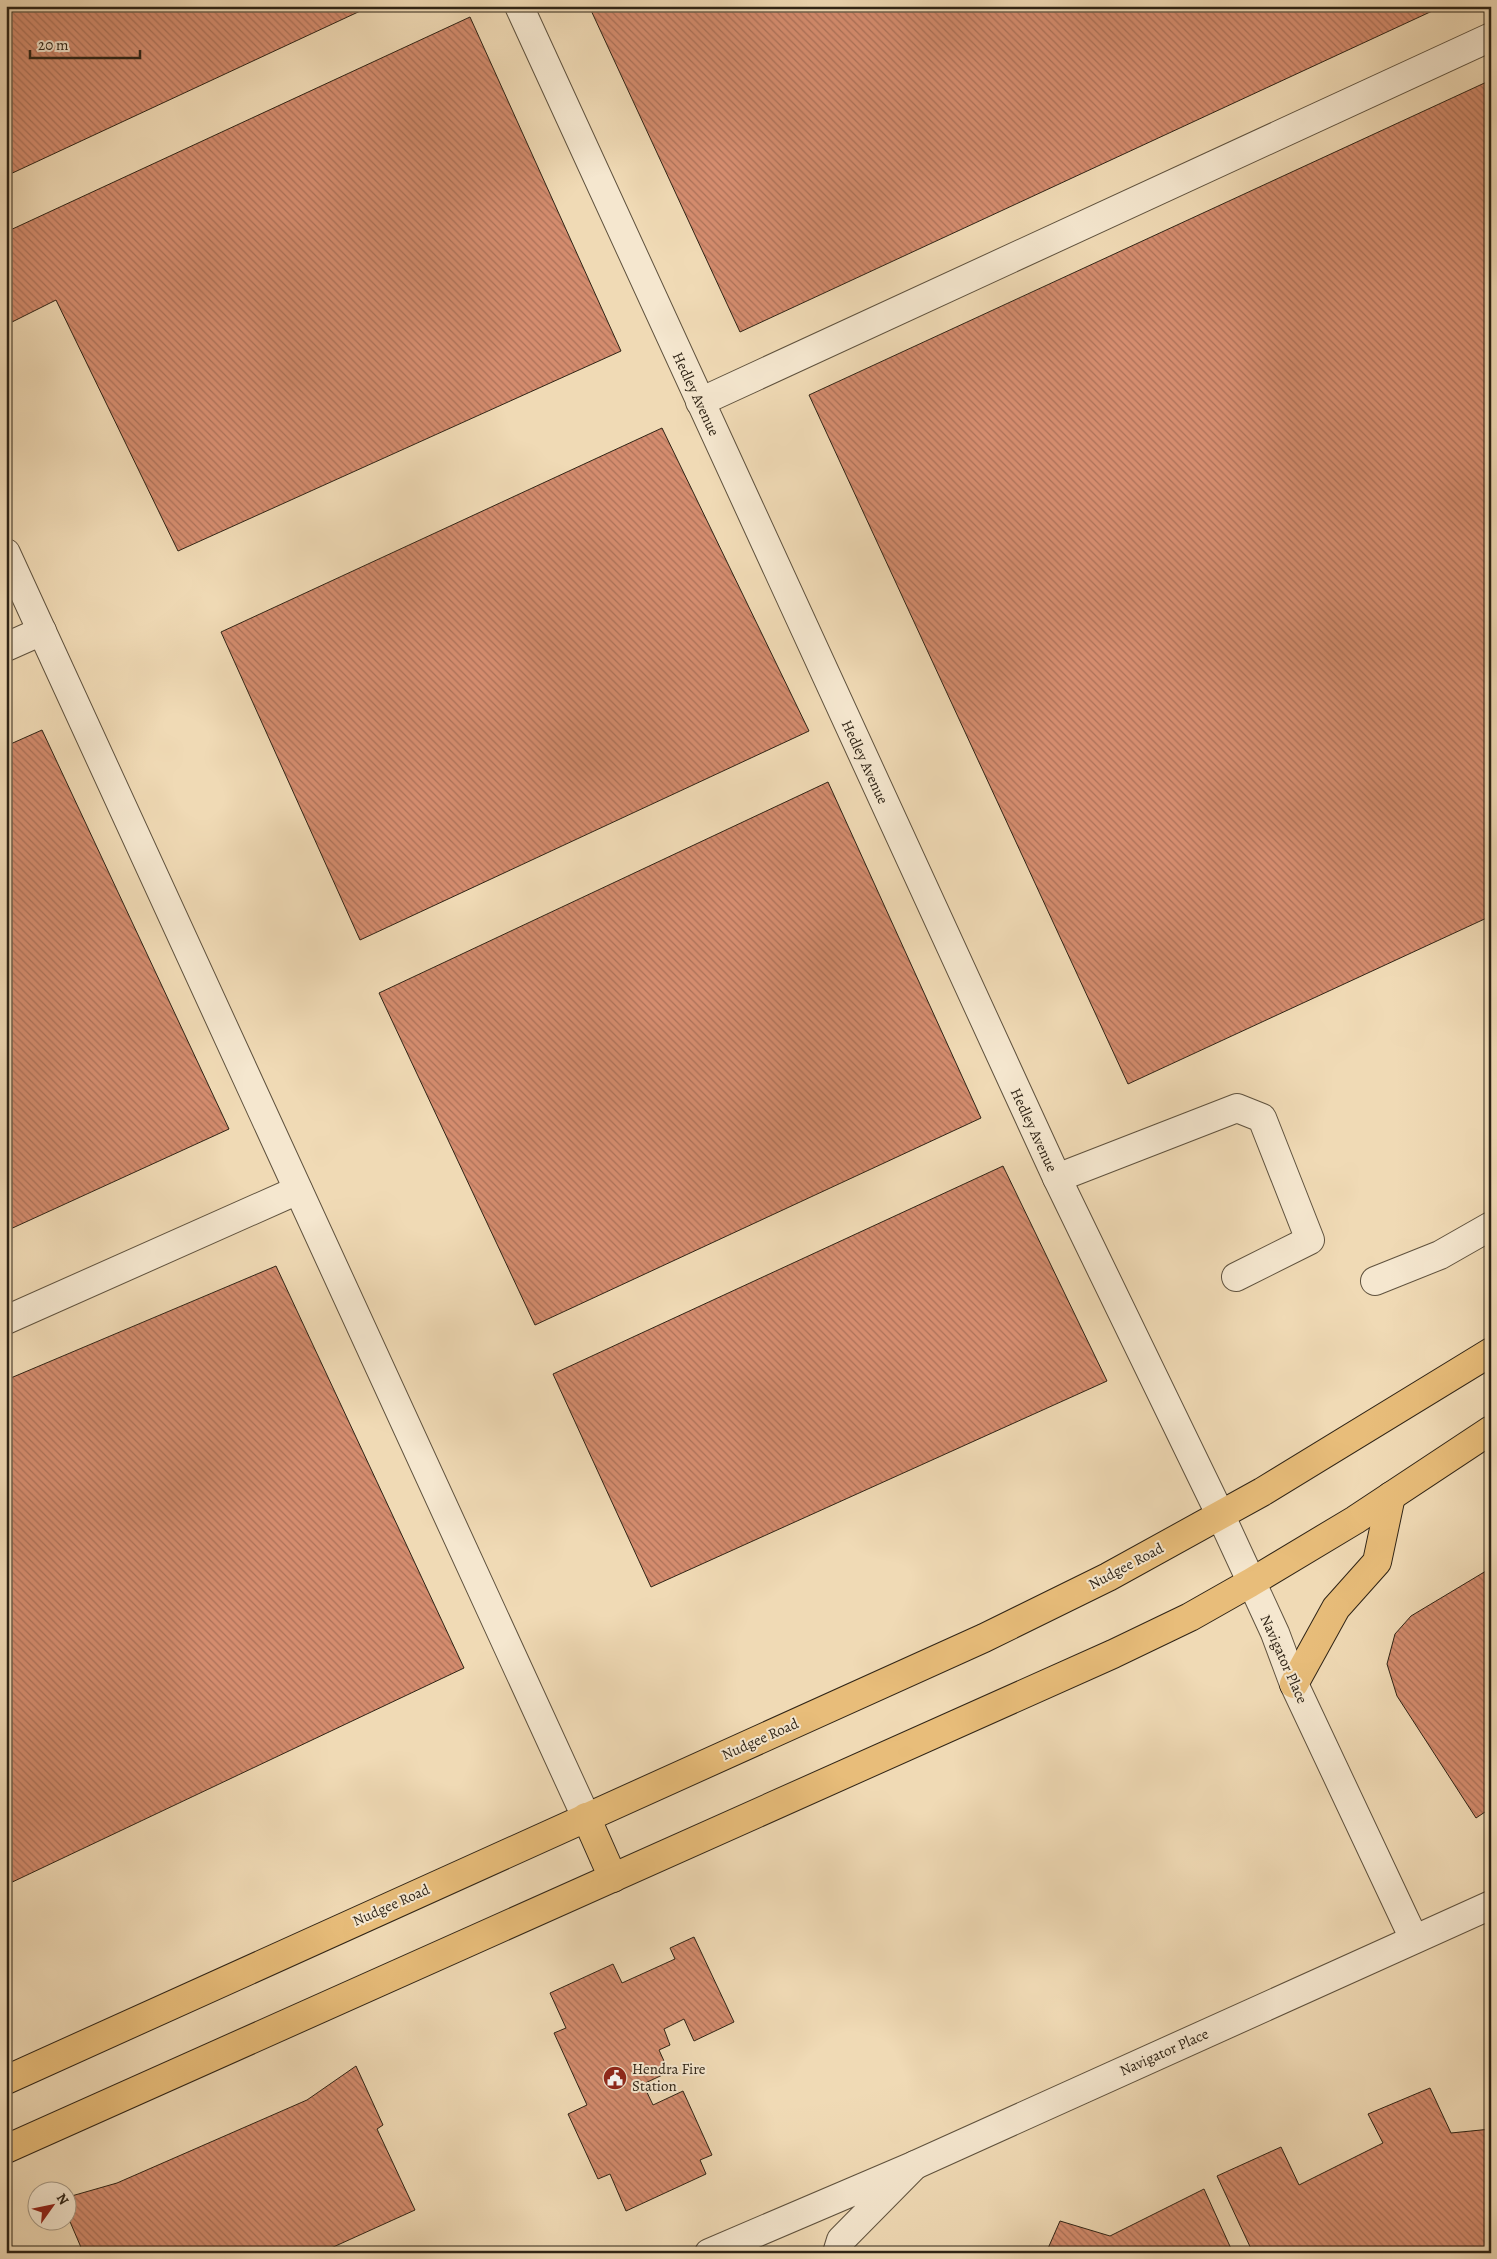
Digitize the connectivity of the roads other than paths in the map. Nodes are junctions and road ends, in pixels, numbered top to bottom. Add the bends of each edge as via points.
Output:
1 (519, 6) edge
2 (1491, 37) edge
3 (700, 402) junction
4 (6, 553) edge
5 (42, 631) junction
6 (6, 647) edge
7 (1057, 1178) junction
8 (298, 1190) junction
9 (1491, 1226) edge
10 (1236, 1277) dead end
11 (1376, 1281) dead end
12 (6, 1320) edge
13 (1491, 1352) edge
14 (1491, 1430) edge
15 (1391, 1496) junction
16 (1220, 1514) junction
17 (1250, 1583) junction
18 (1294, 1684) junction
19 (586, 1817) junction
20 (613, 1878) junction
21 (1491, 1905) edge
22 (1414, 1938) junction
23 (6, 2080) edge
24 (6, 2149) edge
25 (914, 2165) junction
26 (708, 2253) edge
27 (837, 2253) edge

1 - 3 street, Hedley Avenue
2 - 3 street
3 - 7 street, Hedley Avenue
4 - 5 street
5 - 6 street
5 - 8 street
7 - 10 street via 1237,1108 1262,1118 1310,1240
7 - 16 street, Hedley Avenue
8 - 12 street
8 - 19 street
9 - 11 street via 1440,1255
13 - 16 main road, Nudgee Road via 1262,1492
14 - 15 main road
15 - 17 main road
15 - 18 main road via 1377,1562 1336,1608
16 - 17 street, Navigator Place
16 - 19 main road, Nudgee Road via 1108,1577 984,1638
17 - 18 street, Navigator Place via 1275,1633
17 - 20 main road via 1190,1617 1113,1654
18 - 22 street, Navigator Place
19 - 20 main road
19 - 23 main road, Nudgee Road
20 - 24 main road
21 - 22 street, Navigator Place
22 - 25 street, Navigator Place
25 - 26 street, Navigator Place
25 - 27 street, Navigator Place via 841,2240

